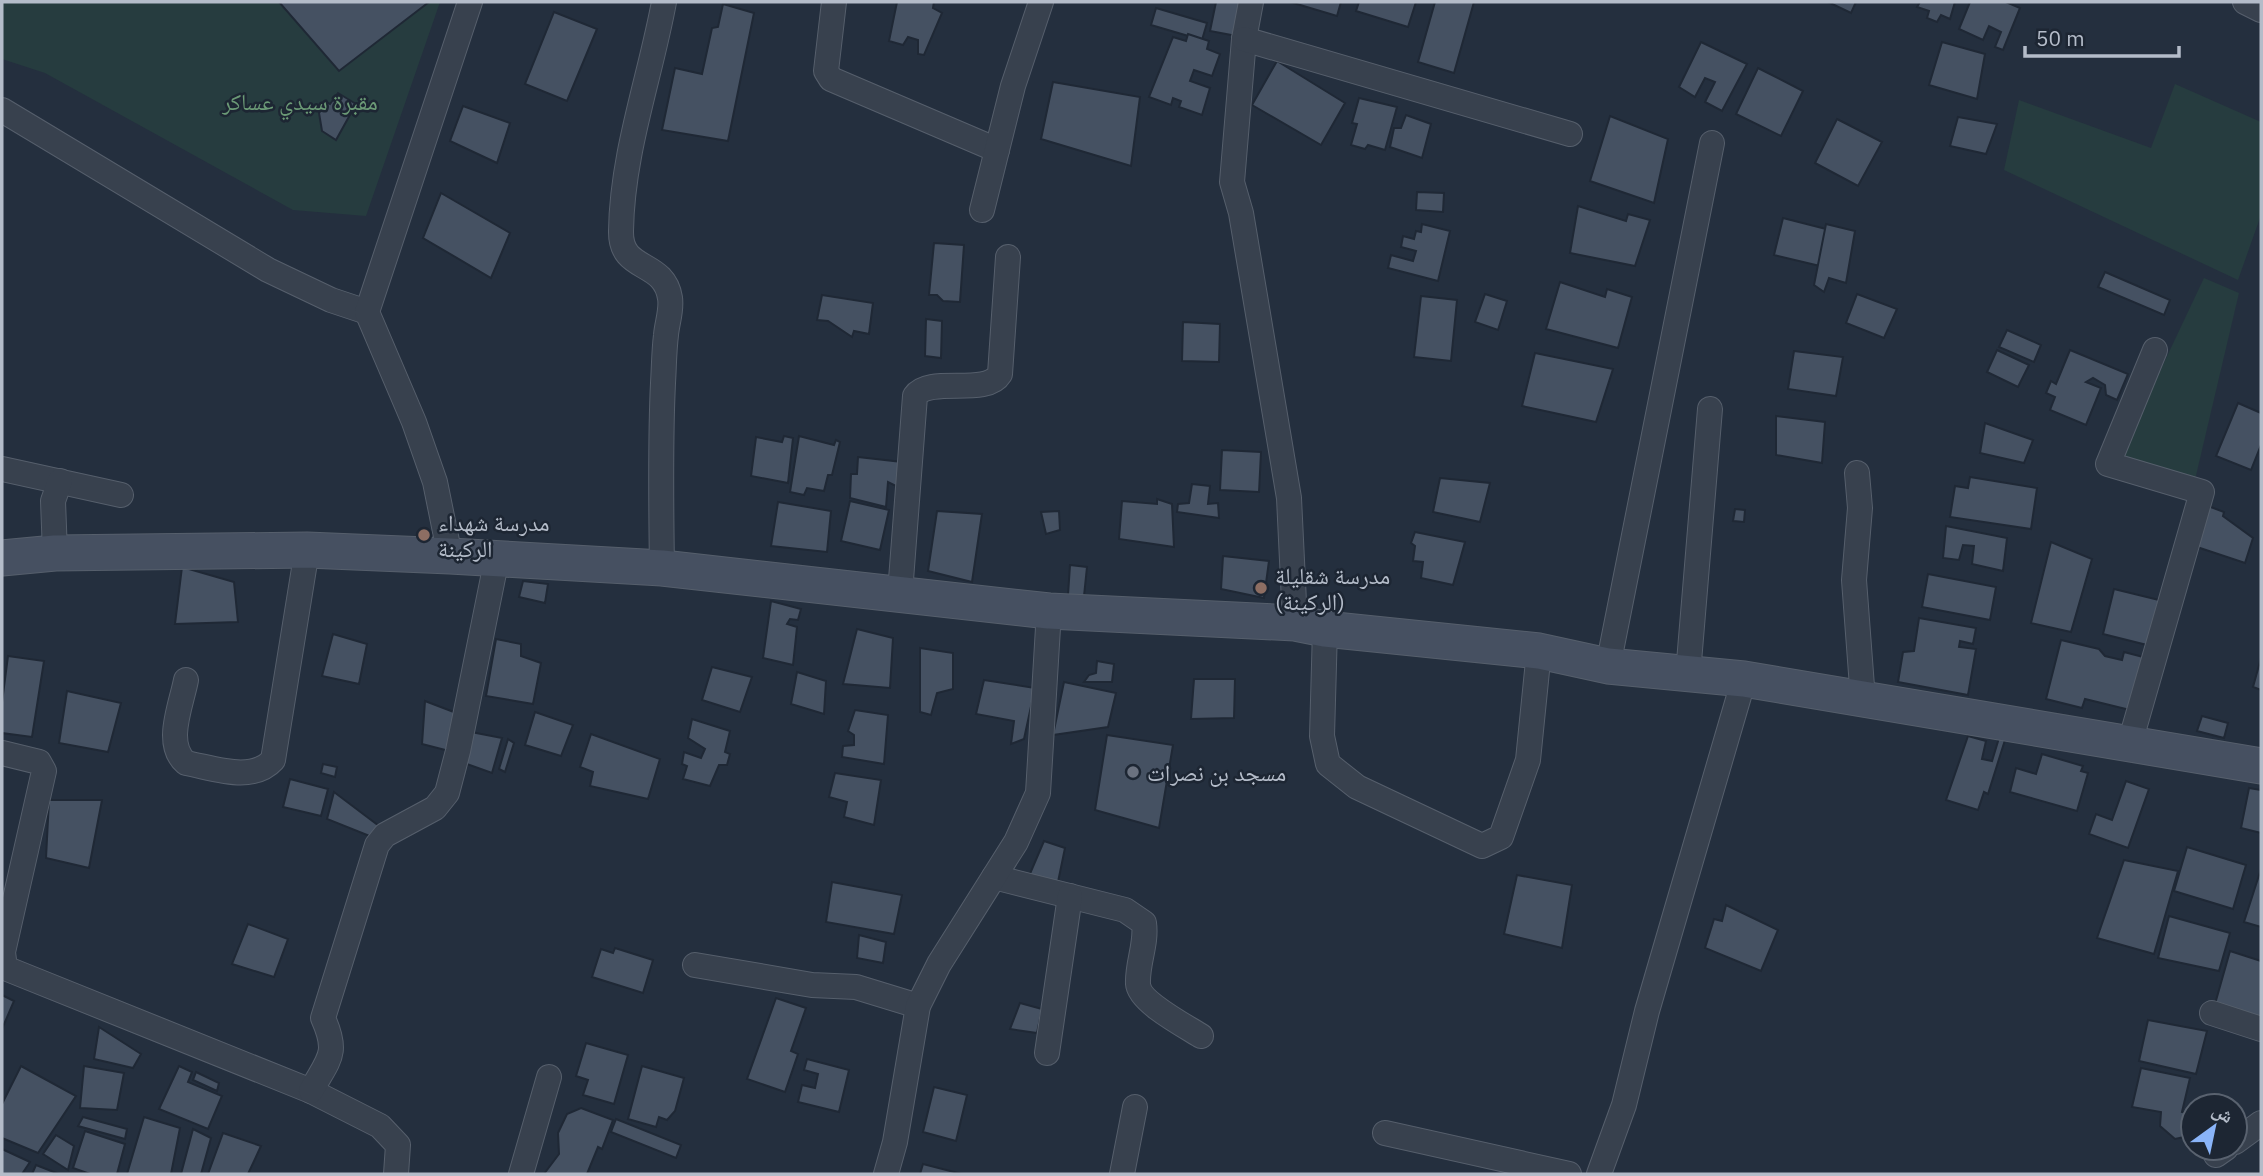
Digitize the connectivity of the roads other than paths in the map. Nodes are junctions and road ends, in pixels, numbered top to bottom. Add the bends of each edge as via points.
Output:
1 (470, 2) edge
2 (664, 2) edge
3 (834, 2) edge
4 (1041, 2) edge
5 (1251, 2) edge
6 (2245, 2) edge
7 (2261, 10) edge
8 (1244, 39) junction
9 (2, 110) edge
10 (1570, 134) dead end
11 (1712, 143) dead end
12 (997, 150) junction
13 (982, 210) dead end
14 (1008, 257) dead end
15 (367, 312) junction
16 (2155, 350) dead end
17 (1710, 409) dead end
18 (2, 469) edge
19 (1857, 473) dead end
20 (60, 481) junction
21 (121, 495) dead end
22 (307, 550) junction
23 (55, 553) junction
24 (450, 556) junction
25 (2, 558) edge
26 (497, 558) junction
27 (662, 568) junction
28 (900, 593) junction
29 (1049, 611) junction
30 (1310, 626) junction
31 (1539, 652) junction
32 (1608, 666) junction
33 (1688, 674) junction
34 (1744, 679) junction
35 (186, 680) dead end
36 (1864, 700) junction
37 (2129, 746) junction
38 (2, 753) edge
39 (2261, 766) edge
40 (994, 877) junction
41 (1070, 896) junction
42 (695, 964) dead end
43 (918, 1006) junction
44 (2212, 1013) dead end
45 (2261, 1029) edge
46 (1201, 1036) dead end
47 (1047, 1053) dead end
48 (549, 1077) dead end
49 (311, 1091) junction
50 (1135, 1107) dead end
51 (1385, 1132) dead end
52 (396, 1174) edge
53 (521, 1174) edge
54 (886, 1174) edge
55 (1122, 1174) edge
56 (1569, 1174) edge
57 (1599, 1174) edge

1 - 15 street
2 - 27 street via 629,156 621,232 627,256 664,282 671,302 661,438
3 - 12 street via 826,71 831,79
4 - 12 street
5 - 8 street
6 - 7 street
8 - 10 street
8 - 30 street via 1232,182
9 - 15 street via 268,270
11 - 32 street
12 - 13 street
14 - 28 street via 997,379 923,388 915,396
15 - 24 street via 435,482
16 - 37 street via 2108,464 2202,492
17 - 33 street
18 - 20 street
19 - 36 street via 1860,508 1854,580
20 - 21 street
20 - 23 street via 53,501
22 - 23 street
22 - 24 street
22 - 35 street via 273,760 264,770 252,774 186,763 177,756 173,745
23 - 25 street
24 - 26 street
26 - 27 street
26 - 49 street via 447,793 435,808 385,835 377,845 323,1018 333,1041 331,1054
27 - 28 street
28 - 29 street
29 - 30 street
29 - 40 street via 1038,793
30 - 31 street
30 - 31 street via 1328,764 1357,787 1482,846 1501,837 1528,760
31 - 32 street
32 - 33 street
33 - 34 street
34 - 36 street
34 - 57 street via 1624,1105
36 - 37 street
37 - 39 street
38 - 49 street via 39,762 44,771 3,952 5,968
40 - 41 street
40 - 43 street
41 - 46 street via 1125,910 1144,923 1146,939 1138,986 1159,1009
41 - 47 street
42 - 43 street via 813,985 856,987
43 - 54 street
44 - 45 street
48 - 53 street
49 - 52 street via 390,1134 398,1145
50 - 55 street
51 - 56 street

